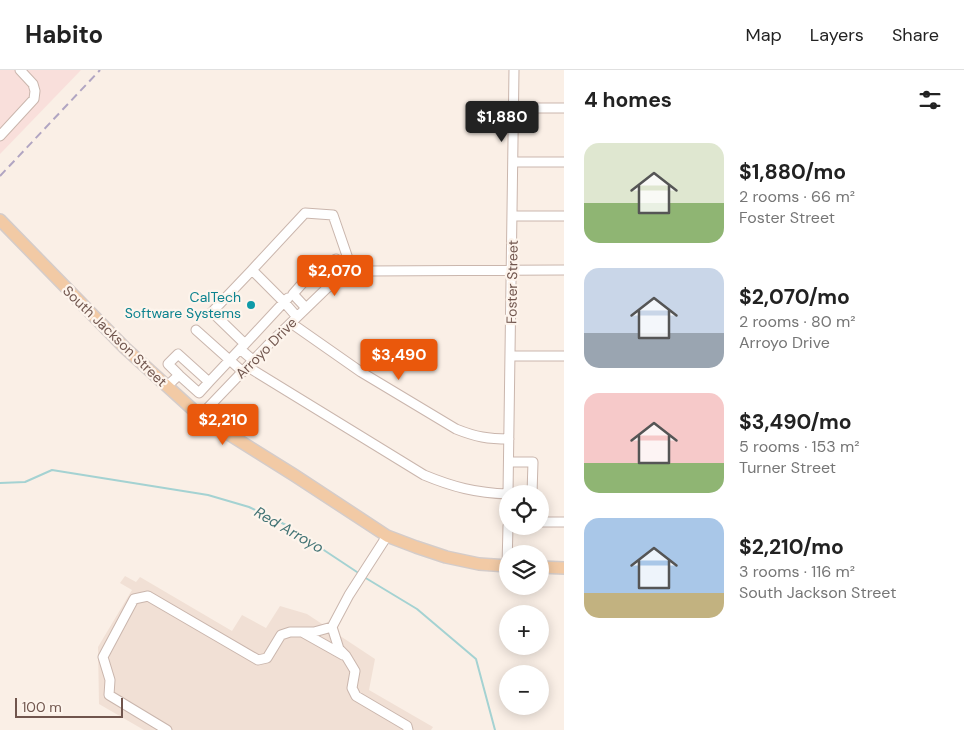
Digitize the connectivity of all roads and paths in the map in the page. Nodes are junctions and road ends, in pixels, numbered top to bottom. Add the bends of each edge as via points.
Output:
1 (20, 70) edge
2 (514, 70) edge
3 (514, 108) junction
4 (564, 108) edge
5 (0, 136) edge
6 (513, 162) junction
7 (564, 162) edge
8 (513, 216) junction
9 (564, 216) edge
10 (0, 220) edge
11 (347, 255) junction
12 (336, 259) junction
13 (252, 270) junction
14 (512, 270) junction
15 (564, 270) edge
16 (353, 273) junction
17 (343, 277) junction
18 (293, 294) junction
19 (284, 302) junction
20 (306, 308) junction
21 (294, 320) junction
22 (196, 330) dead end
23 (254, 334) junction
24 (243, 346) junction
25 (267, 346) junction
26 (510, 356) junction
27 (564, 356) edge
28 (230, 361) junction
29 (248, 367) junction
30 (179, 375) junction
31 (210, 382) junction
32 (167, 386) junction
33 (200, 416) junction
34 (509, 439) junction
35 (509, 462) junction
36 (508, 485) edge
37 (532, 485) edge
38 (499, 494) edge
39 (549, 522) edge
40 (564, 522) edge
41 (387, 536) junction
42 (499, 565) edge
43 (549, 567) edge
44 (564, 568) edge
45 (332, 628) junction
46 (302, 632) junction
47 (346, 656) junction
48 (167, 730) edge
49 (408, 730) edge

1 - 5 street via 33,84 34,99
2 - 3 street, Foster Street
3 - 4 street
3 - 6 street, Foster Street
6 - 7 street
6 - 8 street, Foster Street
8 - 9 street
8 - 14 street, Foster Street
10 - 32 main road, South Jackson Street via 125,348
11 - 12 street
11 - 13 street via 333,215 305,213
11 - 16 street
12 - 17 street
12 - 18 street via 312,274
13 - 19 street
13 - 24 street via 212,312
14 - 15 street, Arroyo Drive
14 - 16 street, Arroyo Drive via 367,270
14 - 26 street, Foster Street
16 - 17 street, Arroyo Drive
17 - 20 street, Arroyo Drive
18 - 19 street
18 - 20 street
19 - 21 street
19 - 23 street
20 - 21 street, Arroyo Drive
21 - 25 street, Arroyo Drive
21 - 34 street via 361,372 456,429 486,439
22 - 28 street
23 - 24 street
23 - 25 street
24 - 28 street
24 - 29 street
25 - 29 street, Arroyo Drive
26 - 27 street
26 - 34 street, Foster Street
28 - 29 street
28 - 31 street
29 - 33 street, Arroyo Drive
29 - 38 street via 424,475 466,490
30 - 31 street via 199,392
30 - 31 street via 168,364 178,354
30 - 32 street
32 - 33 main road, South Jackson Street
33 - 41 main road, South Jackson Street
34 - 35 street, Foster Street
35 - 36 street, Foster Street
35 - 37 street via 533,462
39 - 40 street
41 - 42 main road, South Jackson Street via 446,557
41 - 45 street
43 - 44 main road
45 - 46 street
45 - 47 street via 339,649
46 - 47 street
46 - 48 street via 281,635 267,658 258,660 148,596 134,599 103,658 110,680 109,695
47 - 49 street via 355,672 352,688 356,696 407,726

